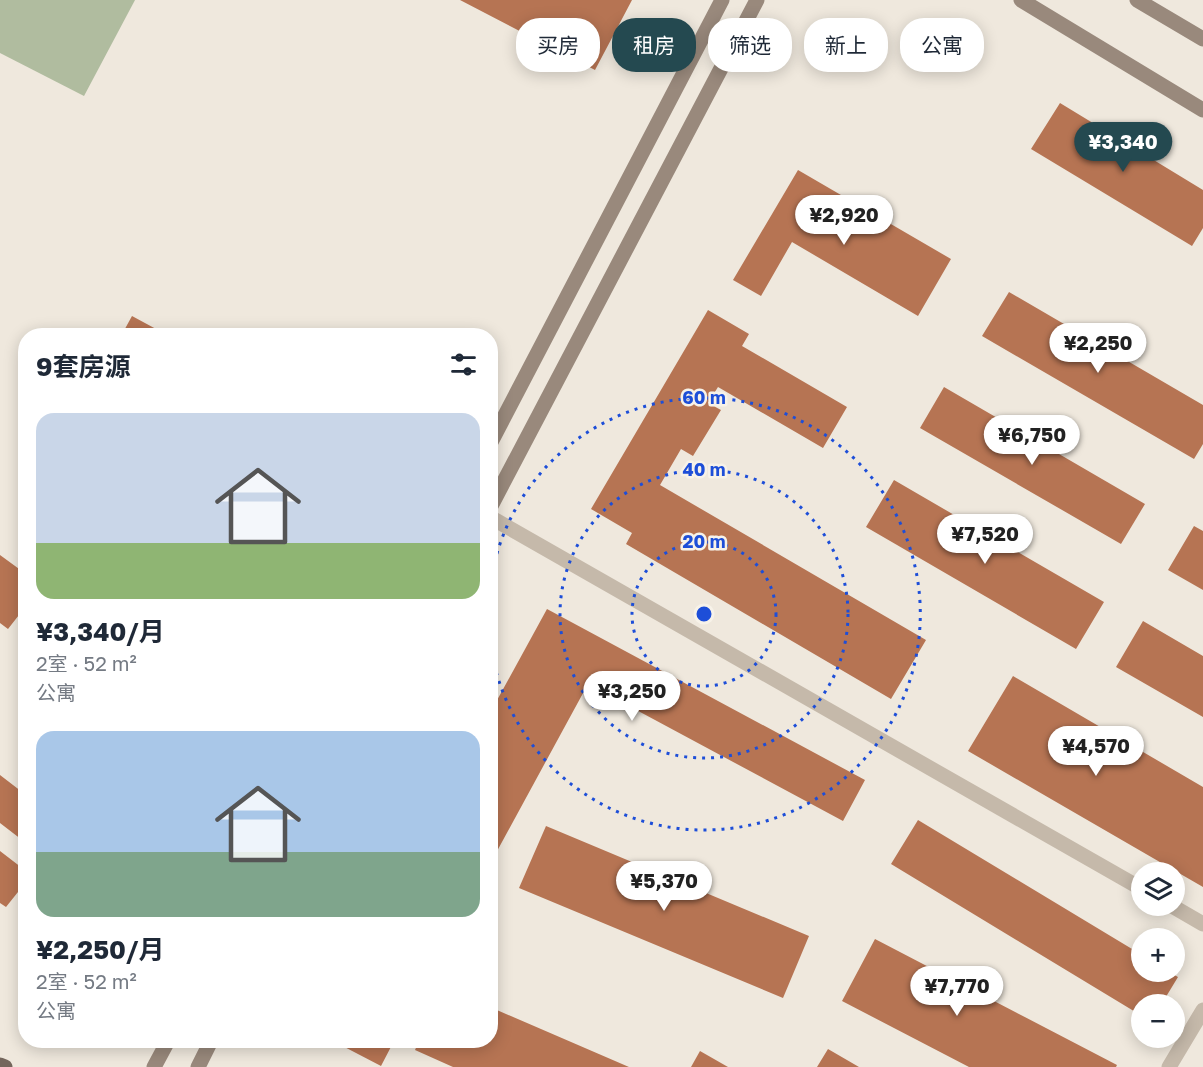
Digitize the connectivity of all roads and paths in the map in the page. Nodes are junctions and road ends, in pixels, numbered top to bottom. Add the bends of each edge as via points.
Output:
1 (722, 0) edge
2 (757, 0) edge
3 (1021, 0) edge
4 (1137, 0) edge
5 (1203, 39) edge
6 (1203, 110) edge
7 (498, 429) edge
8 (498, 493) edge
9 (498, 522) edge
10 (1131, 883) edge
11 (1185, 914) edge
12 (1203, 924) edge
13 (1203, 1010) edge
14 (164, 1048) edge
15 (208, 1048) edge
16 (0, 1065) edge
17 (5, 1067) edge
18 (154, 1067) edge
19 (198, 1067) edge
20 (1169, 1067) edge

1 - 7 main road
2 - 8 main road
3 - 6 main road
4 - 5 main road
9 - 10 street
11 - 12 street
13 - 20 street
14 - 18 main road
15 - 19 main road
16 - 17 main road

